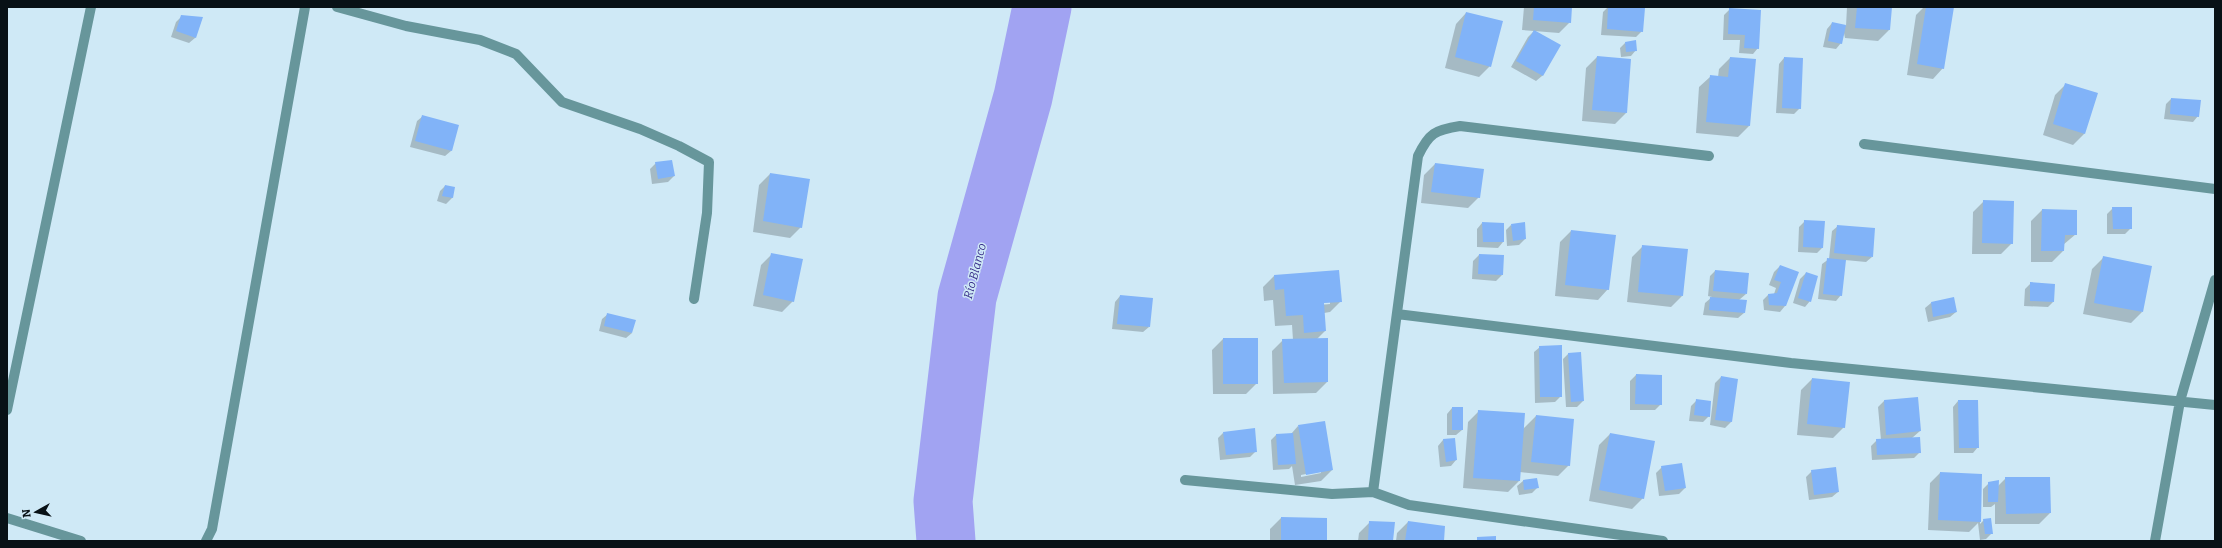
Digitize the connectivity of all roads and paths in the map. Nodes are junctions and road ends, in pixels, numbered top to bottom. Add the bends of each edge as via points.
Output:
1 (92, 7) edge
2 (305, 7) edge
3 (337, 7) edge
4 (1864, 144) dead end
5 (1709, 156) dead end
6 (2215, 189) edge
7 (2215, 280) edge
8 (694, 299) dead end
9 (1397, 314) junction
10 (2180, 401) junction
11 (2215, 405) edge
12 (7, 410) edge
13 (1185, 480) dead end
14 (1373, 492) junction
15 (7, 518) edge
16 (81, 541) edge
17 (206, 541) edge
18 (1663, 541) edge
19 (2155, 541) edge

1 - 12 street
2 - 17 street via 212,529
3 - 8 street via 406,26 480,40 516,54 562,102 640,129 709,162 707,213
4 - 6 street
5 - 9 street via 1460,126 1439,129 1425,141 1418,156
7 - 10 street
9 - 10 street via 1791,362
9 - 14 street
10 - 11 street
10 - 19 street
13 - 14 street via 1332,494
14 - 18 street via 1409,505
15 - 16 street

